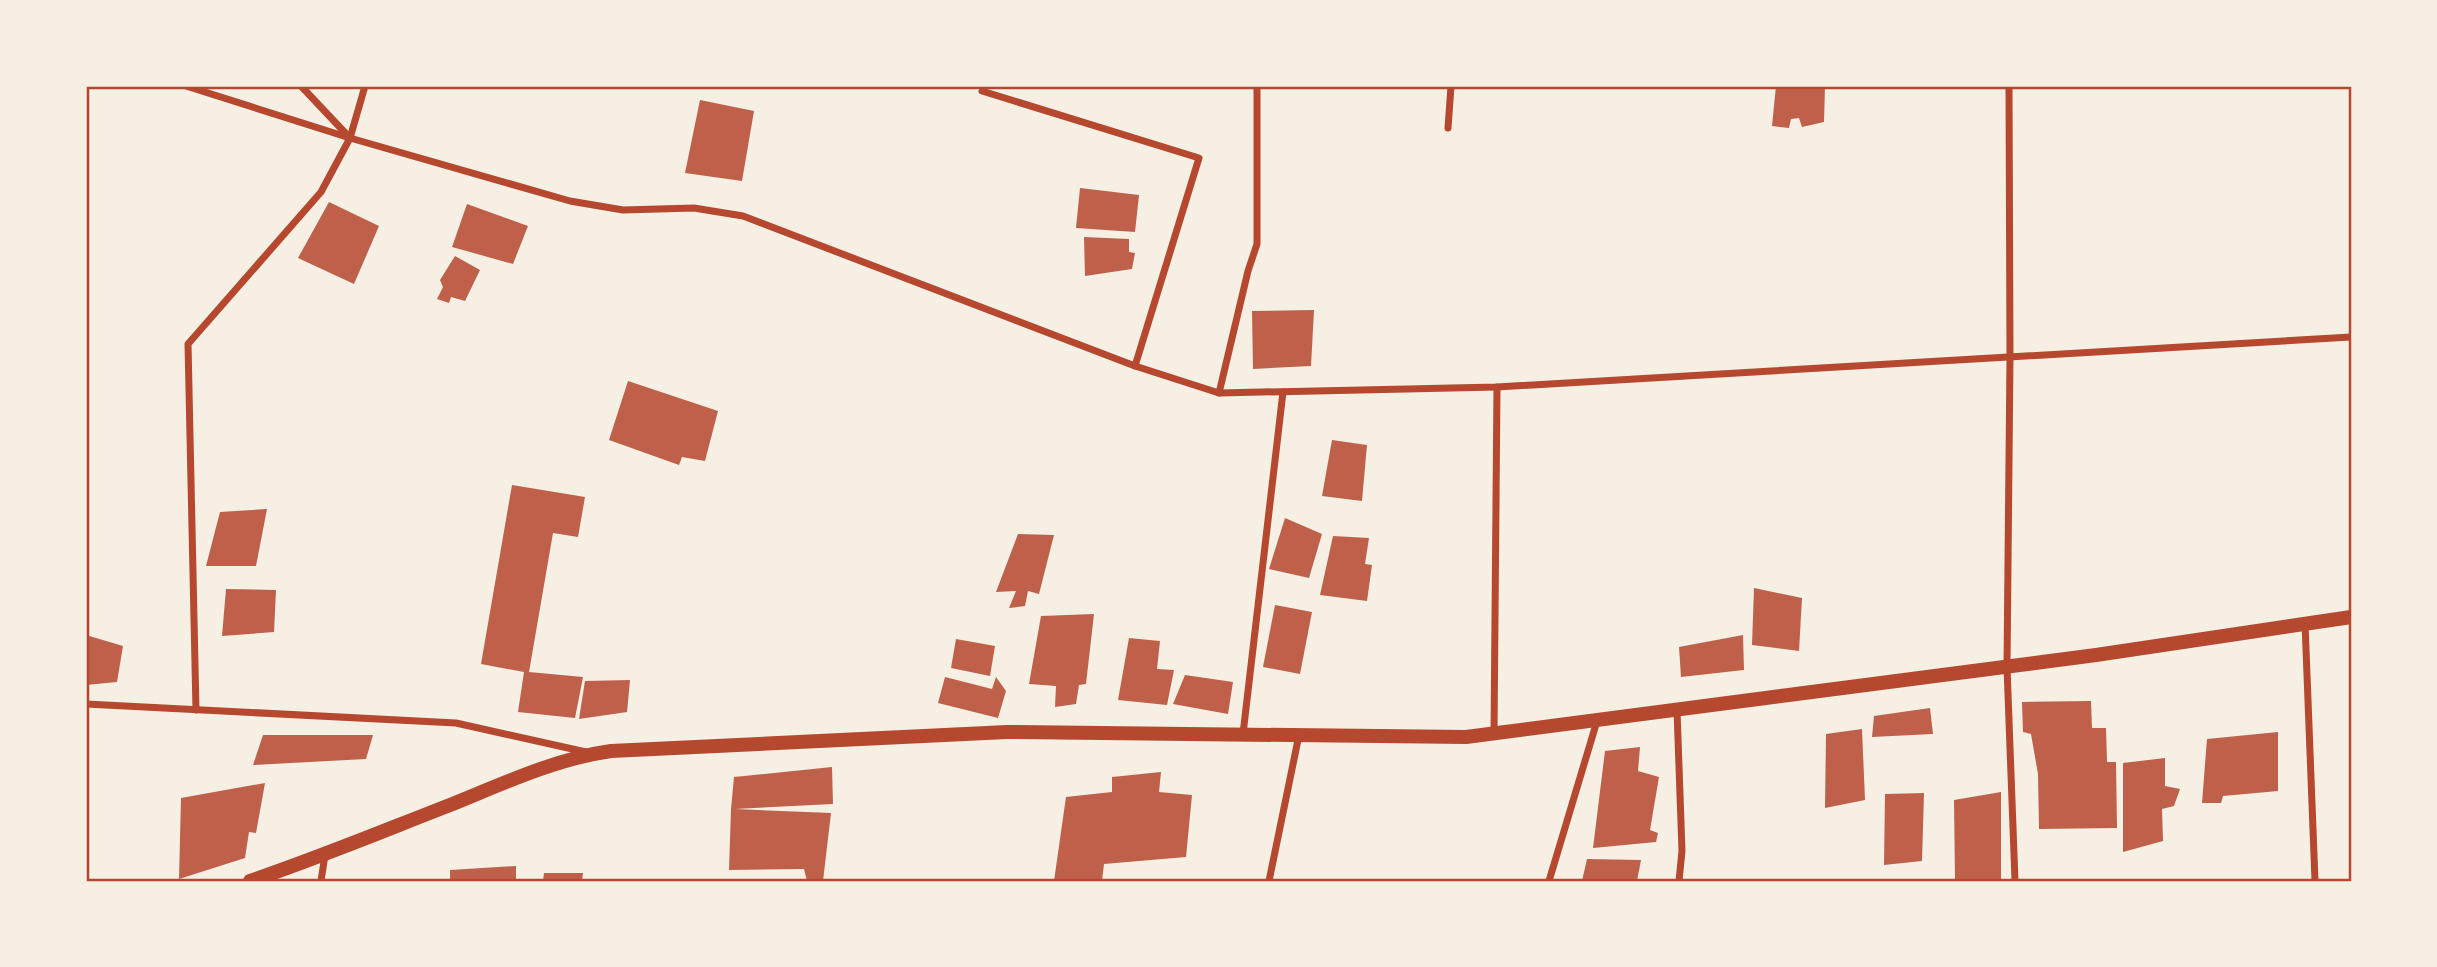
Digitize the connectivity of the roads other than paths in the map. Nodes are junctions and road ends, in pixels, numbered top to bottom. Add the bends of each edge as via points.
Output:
1 (186, 86) edge
2 (301, 86) edge
3 (365, 86) edge
4 (1257, 86) edge
5 (1451, 86) edge
6 (2009, 86) edge
7 (982, 92) dead end
8 (1448, 128) dead end
9 (350, 138) junction
10 (2351, 337) edge
11 (2010, 356) junction
12 (1135, 366) junction
13 (1497, 387) junction
14 (1283, 392) junction
15 (1219, 393) junction
16 (2351, 617) edge
17 (2305, 622) junction
18 (2007, 667) junction
19 (86, 704) edge
20 (196, 710) junction
21 (1677, 710) junction
22 (1597, 720) junction
23 (1494, 733) junction
24 (1244, 734) junction
25 (1299, 735) junction
26 (594, 754) junction
27 (325, 855) junction
28 (250, 881) edge
29 (321, 881) edge
30 (1269, 881) edge
31 (1549, 881) edge
32 (1679, 881) edge
33 (2015, 881) edge
34 (2315, 881) edge

1 - 9 street
2 - 9 street
3 - 9 street
4 - 15 street via 1256,244
5 - 8 street
6 - 11 street
7 - 12 street via 1199,158
9 - 12 street via 570,201 623,210 694,208 743,216
9 - 20 street via 321,192 188,344
10 - 11 street
11 - 13 street
11 - 18 street
12 - 15 street
13 - 14 street
13 - 23 street
14 - 15 street
14 - 24 street
16 - 17 main road
17 - 18 main road
17 - 34 street
18 - 21 main road
18 - 33 street
19 - 20 street
20 - 26 street via 456,723
21 - 22 main road
21 - 32 street
22 - 23 main road
22 - 31 street
23 - 25 main road via 1466,737
24 - 25 main road
24 - 26 main road via 1007,732
25 - 30 street
26 - 27 main road via 529,772
27 - 28 main road
27 - 29 street

